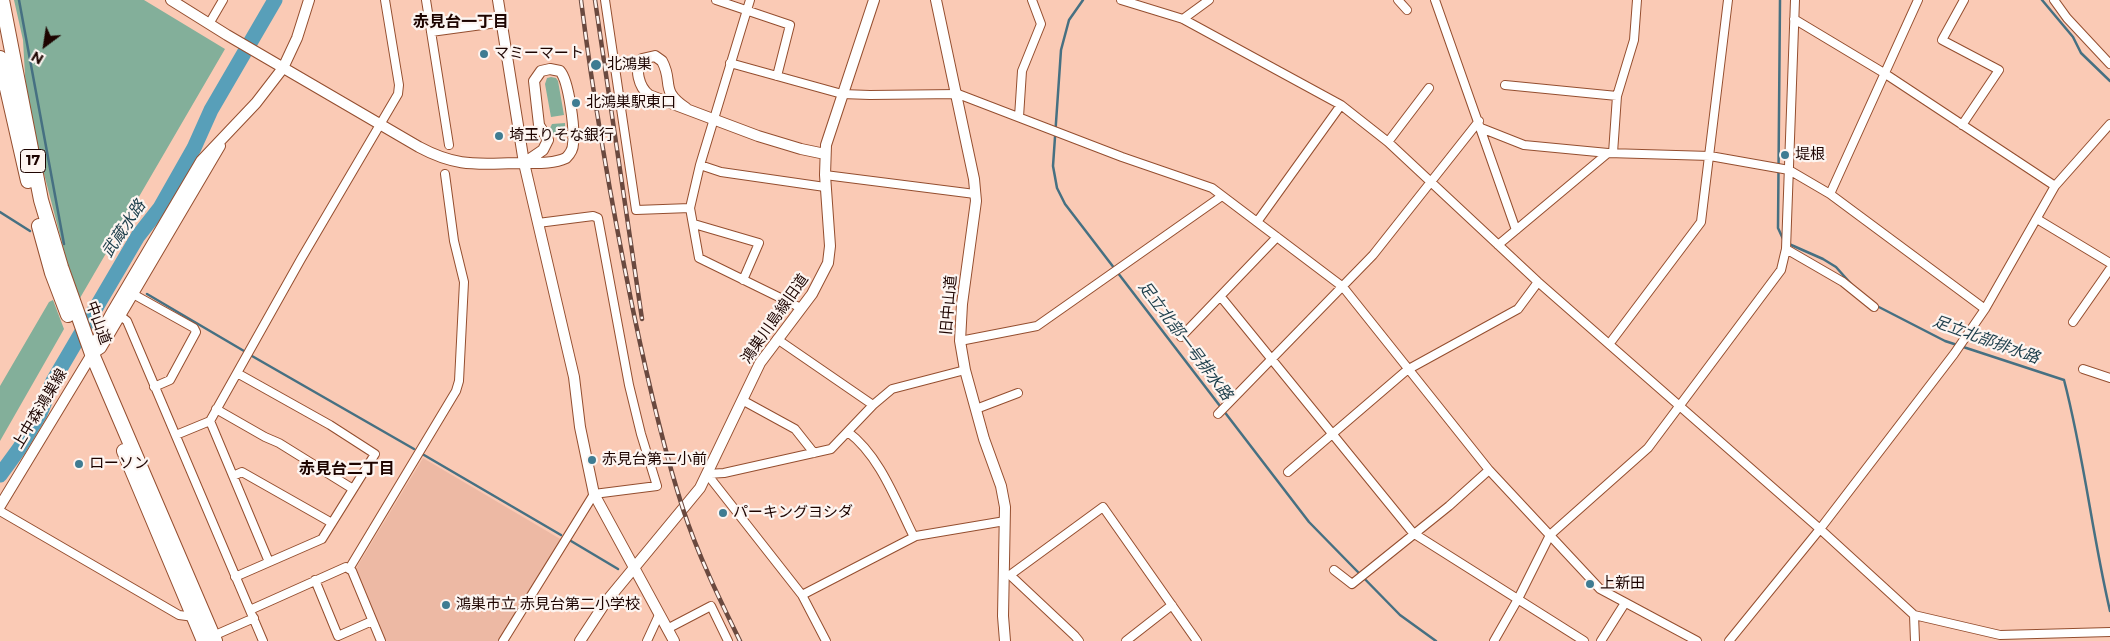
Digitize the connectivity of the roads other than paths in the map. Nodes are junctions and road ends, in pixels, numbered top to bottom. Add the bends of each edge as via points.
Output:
1 (2, 0) edge
2 (171, 0) edge
3 (223, 0) edge
4 (309, 0) edge
5 (385, 0) edge
6 (426, 0) edge
7 (498, 0) edge
8 (605, 0) edge
9 (716, 0) edge
10 (750, 0) edge
11 (936, 0) edge
12 (1032, 0) edge
13 (1121, 0) edge
14 (1210, 0) edge
15 (1398, 0) edge
16 (1435, 0) edge
17 (1637, 0) edge
18 (1728, 0) edge
19 (1795, 0) edge
20 (1918, 0) edge
21 (1964, 0) edge
22 (2054, 0) edge
23 (872, 1) edge
24 (747, 10) junction
25 (1407, 10) dead end
26 (1182, 19) junction
27 (1794, 19) junction
28 (497, 23) dead end
29 (209, 24) junction
30 (431, 32) junction
31 (0, 58) edge
32 (730, 64) junction
33 (2110, 64) edge
34 (279, 66) junction
35 (1884, 73) junction
36 (778, 76) junction
37 (1505, 85) dead end
38 (1428, 88) dead end
39 (842, 94) junction
40 (958, 94) junction
41 (1617, 96) junction
42 (1341, 105) junction
43 (686, 108) junction
44 (1019, 117) junction
45 (714, 119) junction
46 (380, 124) junction
47 (1480, 124) junction
48 (2110, 124) edge
49 (1962, 125) junction
50 (226, 136) junction
51 (1388, 142) junction
52 (449, 145) dead end
53 (1610, 153) junction
54 (825, 154) junction
55 (1710, 156) junction
56 (524, 163) junction
57 (700, 165) junction
58 (1789, 170) junction
59 (445, 174) dead end
60 (825, 175) junction
61 (1431, 182) junction
62 (2055, 186) junction
63 (825, 187) junction
64 (975, 194) junction
65 (1830, 194) junction
66 (1222, 196) junction
67 (690, 208) junction
68 (2036, 219) junction
69 (1257, 222) junction
70 (538, 223) junction
71 (694, 224) junction
72 (1516, 230) junction
73 (1277, 236) junction
74 (1498, 245) junction
75 (1786, 249) junction
76 (2110, 263) edge
77 (2110, 269) edge
78 (744, 280) junction
79 (1538, 282) junction
80 (1343, 287) junction
81 (133, 294) junction
82 (1221, 297) junction
83 (1874, 307) dead end
84 (801, 308) junction
85 (1985, 309) junction
86 (117, 312) junction
87 (2073, 322) dead end
88 (76, 323) junction
89 (1181, 337) dead end
90 (777, 339) junction
91 (960, 341) junction
92 (1610, 343) junction
93 (87, 353) junction
94 (1272, 359) junction
95 (2083, 369) dead end
96 (965, 370) junction
97 (1407, 370) junction
98 (237, 373) junction
99 (2110, 378) edge
100 (154, 387) junction
101 (1018, 393) dead end
102 (742, 400) junction
103 (873, 405) junction
104 (1680, 406) junction
105 (216, 409) junction
106 (976, 409) junction
107 (1219, 413) dead end
108 (210, 421) junction
109 (848, 432) junction
110 (1332, 433) junction
111 (176, 435) junction
112 (814, 453) junction
113 (1489, 470) junction
114 (1288, 472) dead end
115 (707, 474) junction
116 (233, 476) junction
117 (353, 489) junction
118 (594, 494) junction
119 (0, 506) edge
120 (0, 511) edge
121 (1005, 521) junction
122 (332, 523) junction
123 (1820, 529) junction
124 (1413, 534) junction
125 (1550, 535) junction
126 (914, 537) junction
127 (269, 562) junction
128 (634, 568) junction
129 (349, 569) junction
130 (1334, 570) dead end
131 (1007, 575) junction
132 (235, 577) junction
133 (315, 580) junction
134 (802, 595) junction
135 (1518, 599) junction
136 (1625, 603) junction
137 (1172, 605) junction
138 (250, 610) junction
139 (659, 615) junction
140 (1914, 615) junction
141 (194, 617) junction
142 (254, 618) junction
143 (372, 621) junction
144 (667, 629) junction
145 (2110, 632) edge
146 (2001, 638) edge
147 (211, 639) edge
148 (263, 641) edge
149 (381, 641) edge
150 (503, 641) edge
151 (580, 641) edge
152 (646, 641) edge
153 (674, 641) edge
154 (728, 641) edge
155 (826, 641) edge
156 (1005, 641) edge
157 (1078, 641) edge
158 (1126, 641) edge
159 (1197, 641) edge
160 (1494, 641) edge
161 (1584, 641) edge
162 (1601, 641) edge
163 (1697, 641) edge
164 (1729, 641) edge
165 (1914, 641) edge

1 - 88 highway, 中山道 / 17 via 41,200
2 - 29 street
3 - 29 street
4 - 34 street via 297,38
5 - 46 street via 399,85 398,94
6 - 30 street
7 - 56 street
8 - 67 street via 636,210
9 - 24 street
10 - 24 street
11 - 40 street, 旧中山道
12 - 44 street via 1041,24 1022,71
13 - 26 street
14 - 26 street
15 - 25 street
16 - 47 street
17 - 41 street via 1634,40
18 - 55 street
19 - 27 street
20 - 35 street
21 - 49 street via 1942,40 1998,70
22 - 33 street
23 - 39 street, 鴻巣川島線旧道
24 - 32 street
24 - 36 street via 790,25
26 - 42 street
27 - 35 street
27 - 58 street
28 - 30 street
29 - 34 street
30 - 52 street
31 - 88 highway, 中山道 / 17 via 52,274
32 - 36 street
32 - 45 street
34 - 46 street
34 - 50 street via 268,89
35 - 49 street
35 - 65 street
36 - 39 street
37 - 41 street
38 - 51 street
39 - 40 street
39 - 54 street, 鴻巣川島線旧道
40 - 44 street
40 - 64 street, 旧中山道
41 - 53 street
42 - 51 street
42 - 69 street
43 - 43 street via 646,93 638,68 642,59 655,56 662,61 670,93
43 - 45 street
44 - 66 street via 1212,188
45 - 54 street via 779,143
45 - 57 street
46 - 56 street via 428,152 453,161 478,165
46 - 98 street
47 - 53 street via 1524,144
47 - 61 street
47 - 72 street
48 - 62 street
49 - 62 street
50 - 81 street
50 - 86 street via 200,161
51 - 61 street
53 - 55 street
53 - 72 street
54 - 60 street, 鴻巣川島線旧道
55 - 58 street
55 - 92 street via 1701,222
56 - 56 street via 543,150 548,140 539,125 534,80 541,71 560,70 565,79 572,150 561,160
56 - 70 street
57 - 63 street via 721,172
57 - 67 street
58 - 65 street
58 - 75 street
59 - 129 street via 454,241 464,282 459,381 417,459
60 - 63 street, 鴻巣川島線旧道
60 - 64 street
61 - 74 street
61 - 80 street
62 - 68 street
63 - 84 street, 鴻巣川島線旧道 via 830,246 828,263
64 - 91 street, 旧中山道
65 - 85 street
66 - 69 street
66 - 91 street via 1037,326
67 - 71 street
68 - 76 street
68 - 85 street
69 - 73 street
70 - 118 street via 574,377 580,427
70 - 118 street via 598,218 629,385 657,486
71 - 78 street via 699,258
71 - 78 street via 759,243
72 - 74 street
73 - 80 street
73 - 82 street
74 - 79 street
75 - 83 street via 1843,282
75 - 104 street via 1781,270
77 - 87 street
78 - 84 street
79 - 92 street
79 - 97 street via 1518,309
80 - 94 street
80 - 97 street
81 - 86 street
81 - 100 street via 196,332 170,380
82 - 89 street
82 - 94 street
84 - 90 street, 鴻巣川島線旧道
85 - 123 street
86 - 93 street, 上中森鴻巣線
86 - 100 street via 127,322
88 - 93 highway, 中山道 / 17
90 - 102 street, 鴻巣川島線旧道 via 760,363
90 - 103 street
91 - 96 street, 旧中山道
92 - 104 street
93 - 119 street, 上中森鴻巣線
93 - 141 highway, 中山道 / 17
93 - 147 highway, 中山道 / 17
94 - 107 street
94 - 110 street
95 - 99 street
96 - 103 street via 892,389
96 - 106 street, 旧中山道
97 - 110 street
97 - 113 street
98 - 105 street
98 - 117 street via 375,454
100 - 111 street
101 - 106 street
102 - 112 street via 795,429
102 - 115 street, 鴻巣川島線旧道
103 - 109 street
104 - 123 street
104 - 125 street via 1644,453
105 - 108 street
105 - 117 street
106 - 121 street, 旧中山道 via 1001,486
108 - 111 street
108 - 116 street
109 - 112 street via 831,448
109 - 126 street via 862,443
110 - 114 street
110 - 124 street
111 - 132 street
112 - 115 street
113 - 124 street
113 - 125 street
115 - 128 street, 鴻巣川島線旧道 via 687,505
115 - 134 street
116 - 122 street via 242,472
116 - 127 street
117 - 122 street
118 - 128 street
118 - 150 street
120 - 141 street via 179,615
121 - 126 street
121 - 131 street, 旧中山道
122 - 127 street via 322,540
123 - 140 street
123 - 164 street
124 - 130 street via 1352,584
124 - 135 street
125 - 135 street
125 - 136 street via 1600,589
126 - 134 street
127 - 132 street
128 - 139 street
128 - 151 street, 鴻巣川島線旧道 via 605,602
129 - 133 street via 346,567
129 - 143 street
131 - 137 street via 1103,507
131 - 156 street, 旧中山道 via 1003,616
131 - 157 street
132 - 138 street
133 - 138 street
133 - 143 street via 338,636
134 - 155 street
135 - 160 street
135 - 161 street
136 - 162 street
136 - 163 street
137 - 158 street
137 - 159 street
138 - 142 street
139 - 144 street
139 - 152 street
140 - 146 street
140 - 165 street
141 - 147 highway, 中山道 / 17
142 - 147 street
142 - 148 street
143 - 149 street
144 - 153 street
144 - 154 street via 710,606
145 - 146 street

